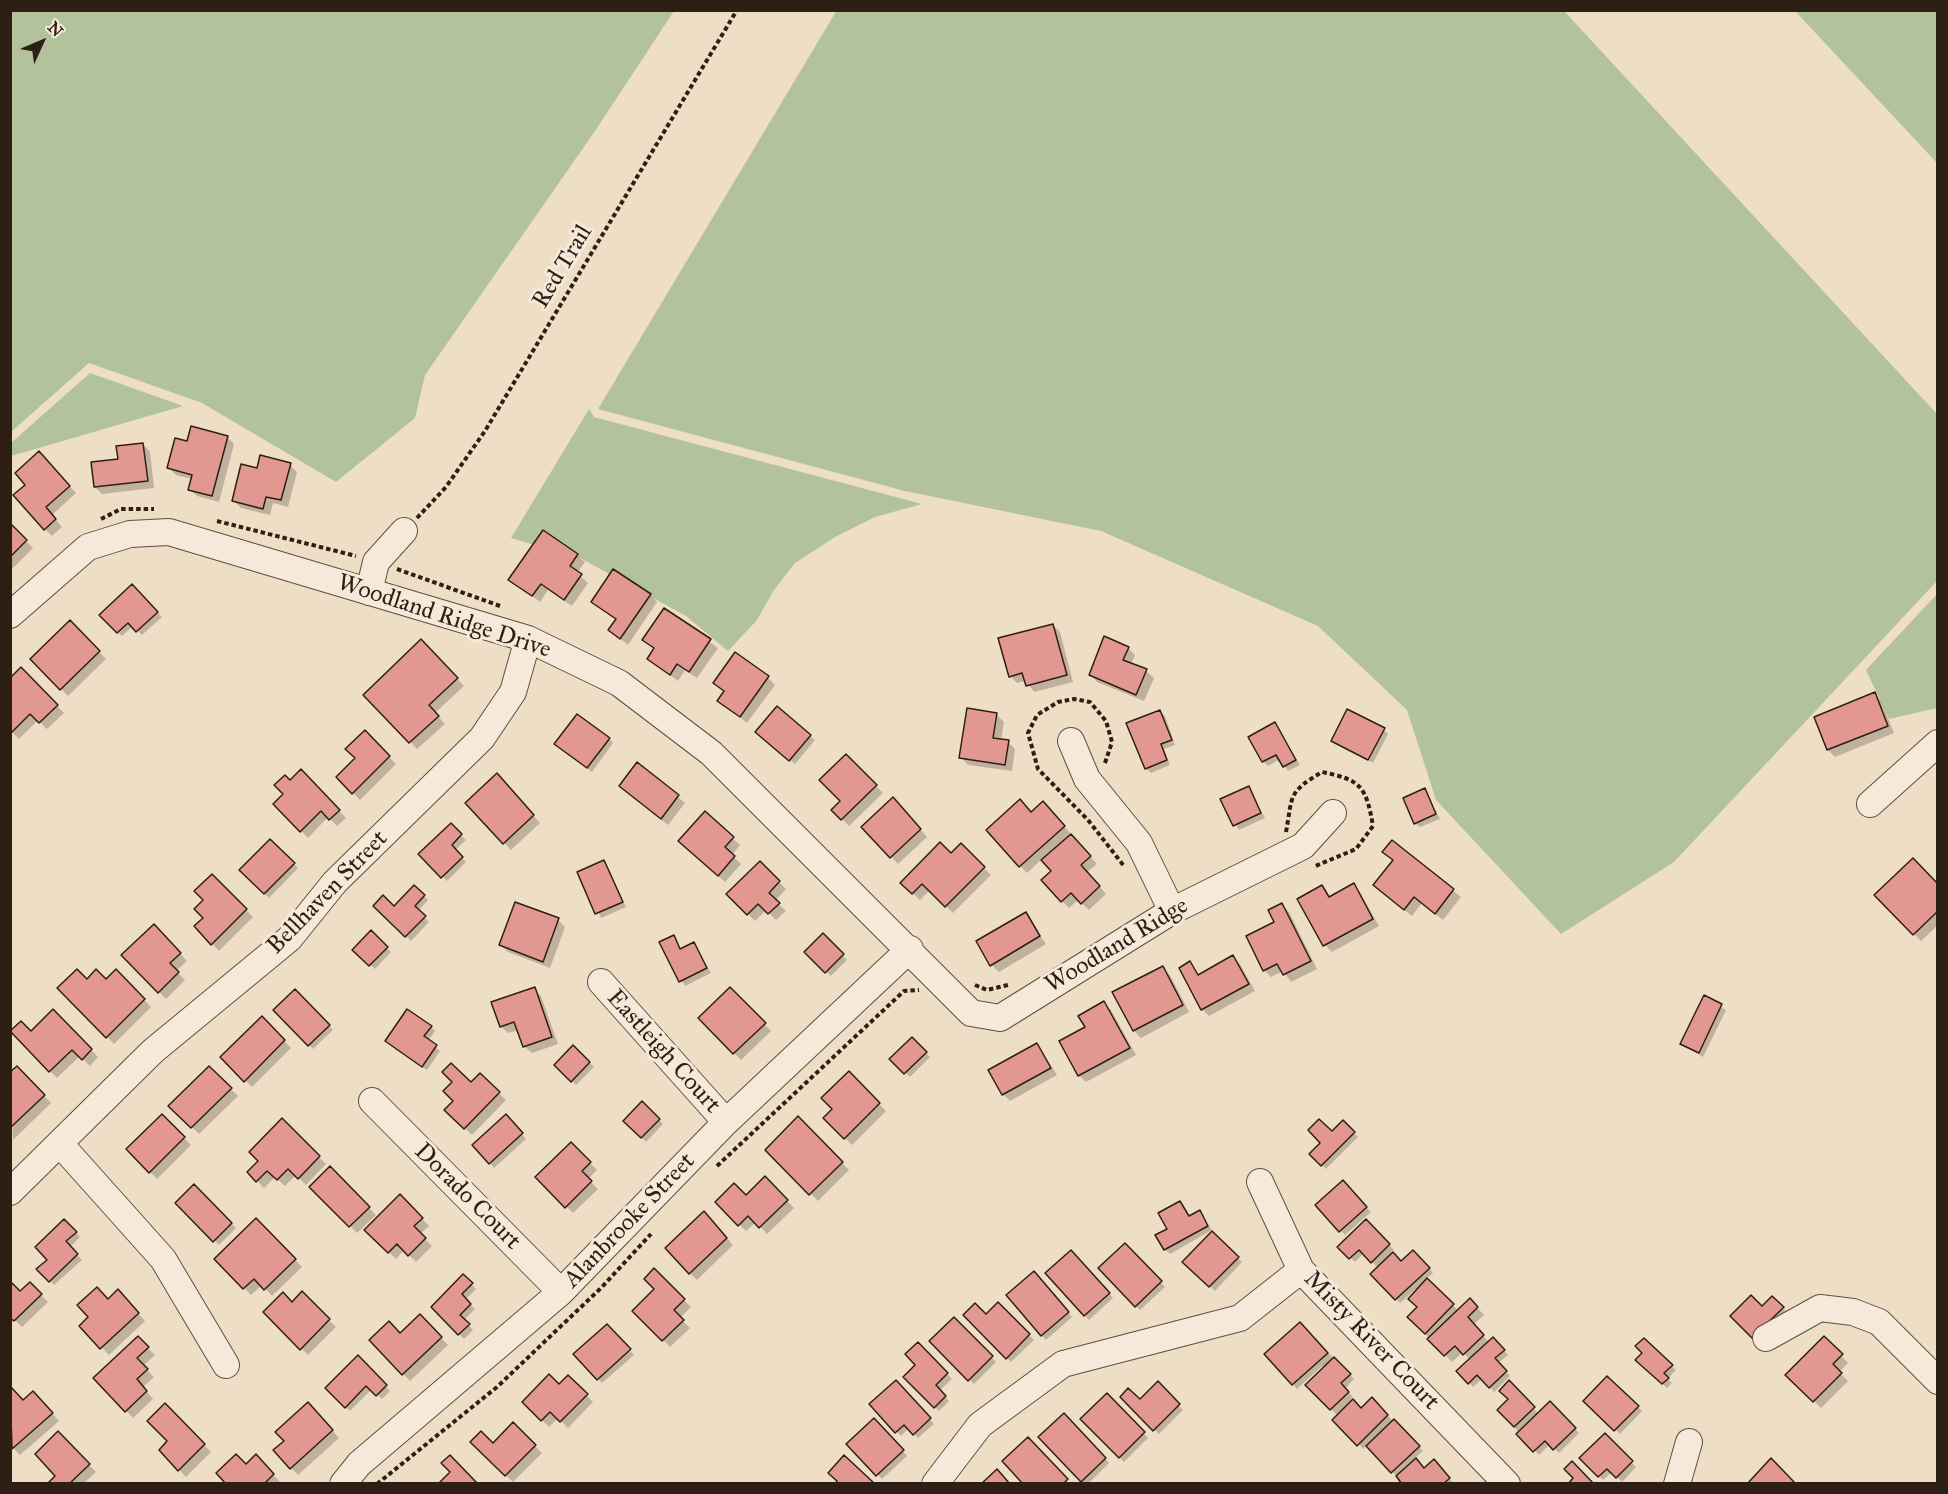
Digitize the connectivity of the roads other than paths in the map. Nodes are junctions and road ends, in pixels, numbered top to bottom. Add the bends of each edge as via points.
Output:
1 (404, 531) road end
2 (369, 592) junction
3 (10, 615) edge
4 (528, 639) junction
5 (1071, 741) dead end
6 (1938, 743) edge
7 (1870, 804) dead end
8 (1333, 813) dead end
9 (1172, 911) junction
10 (910, 949) junction
11 (600, 982) dead end
12 (372, 1101) dead end
13 (726, 1122) junction
14 (61, 1145) junction
15 (1260, 1182) dead end
16 (10, 1192) edge
17 (1301, 1270) junction
18 (561, 1292) junction
19 (1766, 1338) dead end
20 (226, 1365) dead end
21 (1938, 1381) edge
22 (1689, 1442) dead end
23 (343, 1484) edge
24 (935, 1484) edge
25 (1507, 1484) edge
26 (1677, 1484) edge

1 - 2 street via 376,562
2 - 3 street, Woodland Ridge Drive via 169,532 130,534 88,547
2 - 4 street, Woodland Ridge Drive
4 - 10 street, Woodland Ridge Drive via 619,683 711,753
4 - 14 street, Bellhaven Street via 513,692 482,738 334,882 289,939 153,1051
5 - 9 street via 1087,779 1139,843
6 - 7 street
8 - 9 street, Woodland Ridge via 1303,846
9 - 10 street, Woodland Ridge via 999,1018 971,1012
10 - 13 street, Alanbrooke Street
11 - 13 street, Eastleigh Court
12 - 18 street, Dorado Court
13 - 18 street, Alanbrooke Street
14 - 16 street, Bellhaven Street
14 - 20 street via 163,1259
15 - 17 street, Misty River Court
17 - 24 street via 1240,1318 1063,1364 980,1425
17 - 25 street, Misty River Court
18 - 23 street, Alanbrooke Street via 358,1464
19 - 21 street via 1820,1308 1853,1312 1879,1322
22 - 26 street

